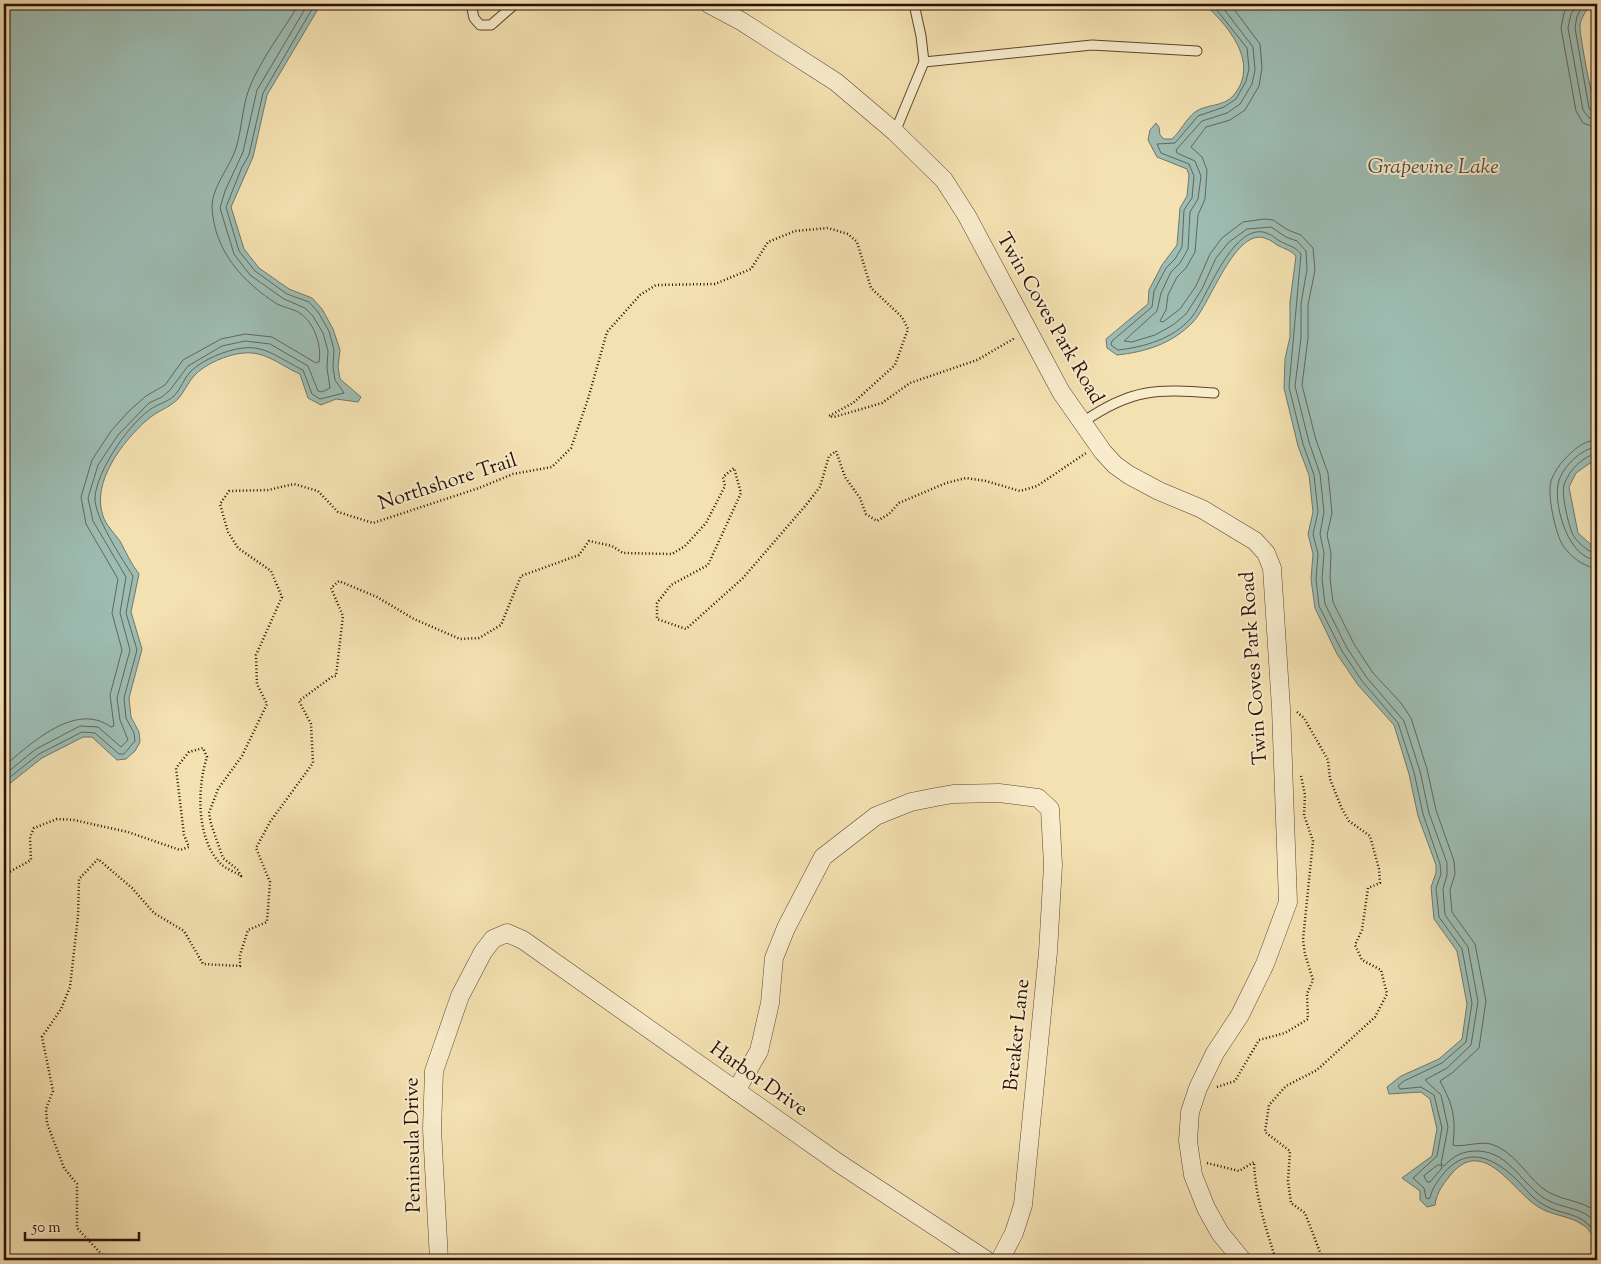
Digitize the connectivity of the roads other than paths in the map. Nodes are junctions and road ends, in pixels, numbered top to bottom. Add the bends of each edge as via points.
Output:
1 (471, 4) edge
2 (515, 4) edge
3 (709, 4) edge
4 (914, 4) edge
5 (1198, 51) dead end
6 (924, 62) junction
7 (895, 132) junction
8 (1214, 393) dead end
9 (1083, 422) junction
10 (508, 933) joint
11 (736, 1091) junction
12 (438, 1260) edge
13 (986, 1260) edge
14 (1000, 1260) edge
15 (1242, 1260) edge

1 - 2 lane via 474,18 480,25 491,25
3 - 7 street, Twin Coves Park Road via 836,82
4 - 6 lane
5 - 6 lane via 1092,45
6 - 7 lane
7 - 9 street, Twin Coves Park Road via 944,180 967,216 1028,333
8 - 9 lane via 1140,393 1107,405
9 - 15 street, Twin Coves Park Road via 1116,465 1159,491 1202,509 1255,541 1266,553 1272,568 1288,902 1265,964 1240,1016 1215,1053 1198,1088 1190,1112 1188,1140 1193,1176 1220,1233
10 - 11 street, Harbor Drive via 523,940
10 - 12 street, Peninsula Drive via 493,939 483,952 460,996 434,1071 432,1130
11 - 13 street, Harbor Drive
11 - 14 street, Breaker Lane via 759,1051 770,1003 774,958 823,857 876,816 911,802 953,794 1000,793 1038,798 1050,809 1053,866 1048,945 1022,1205 1014,1233

